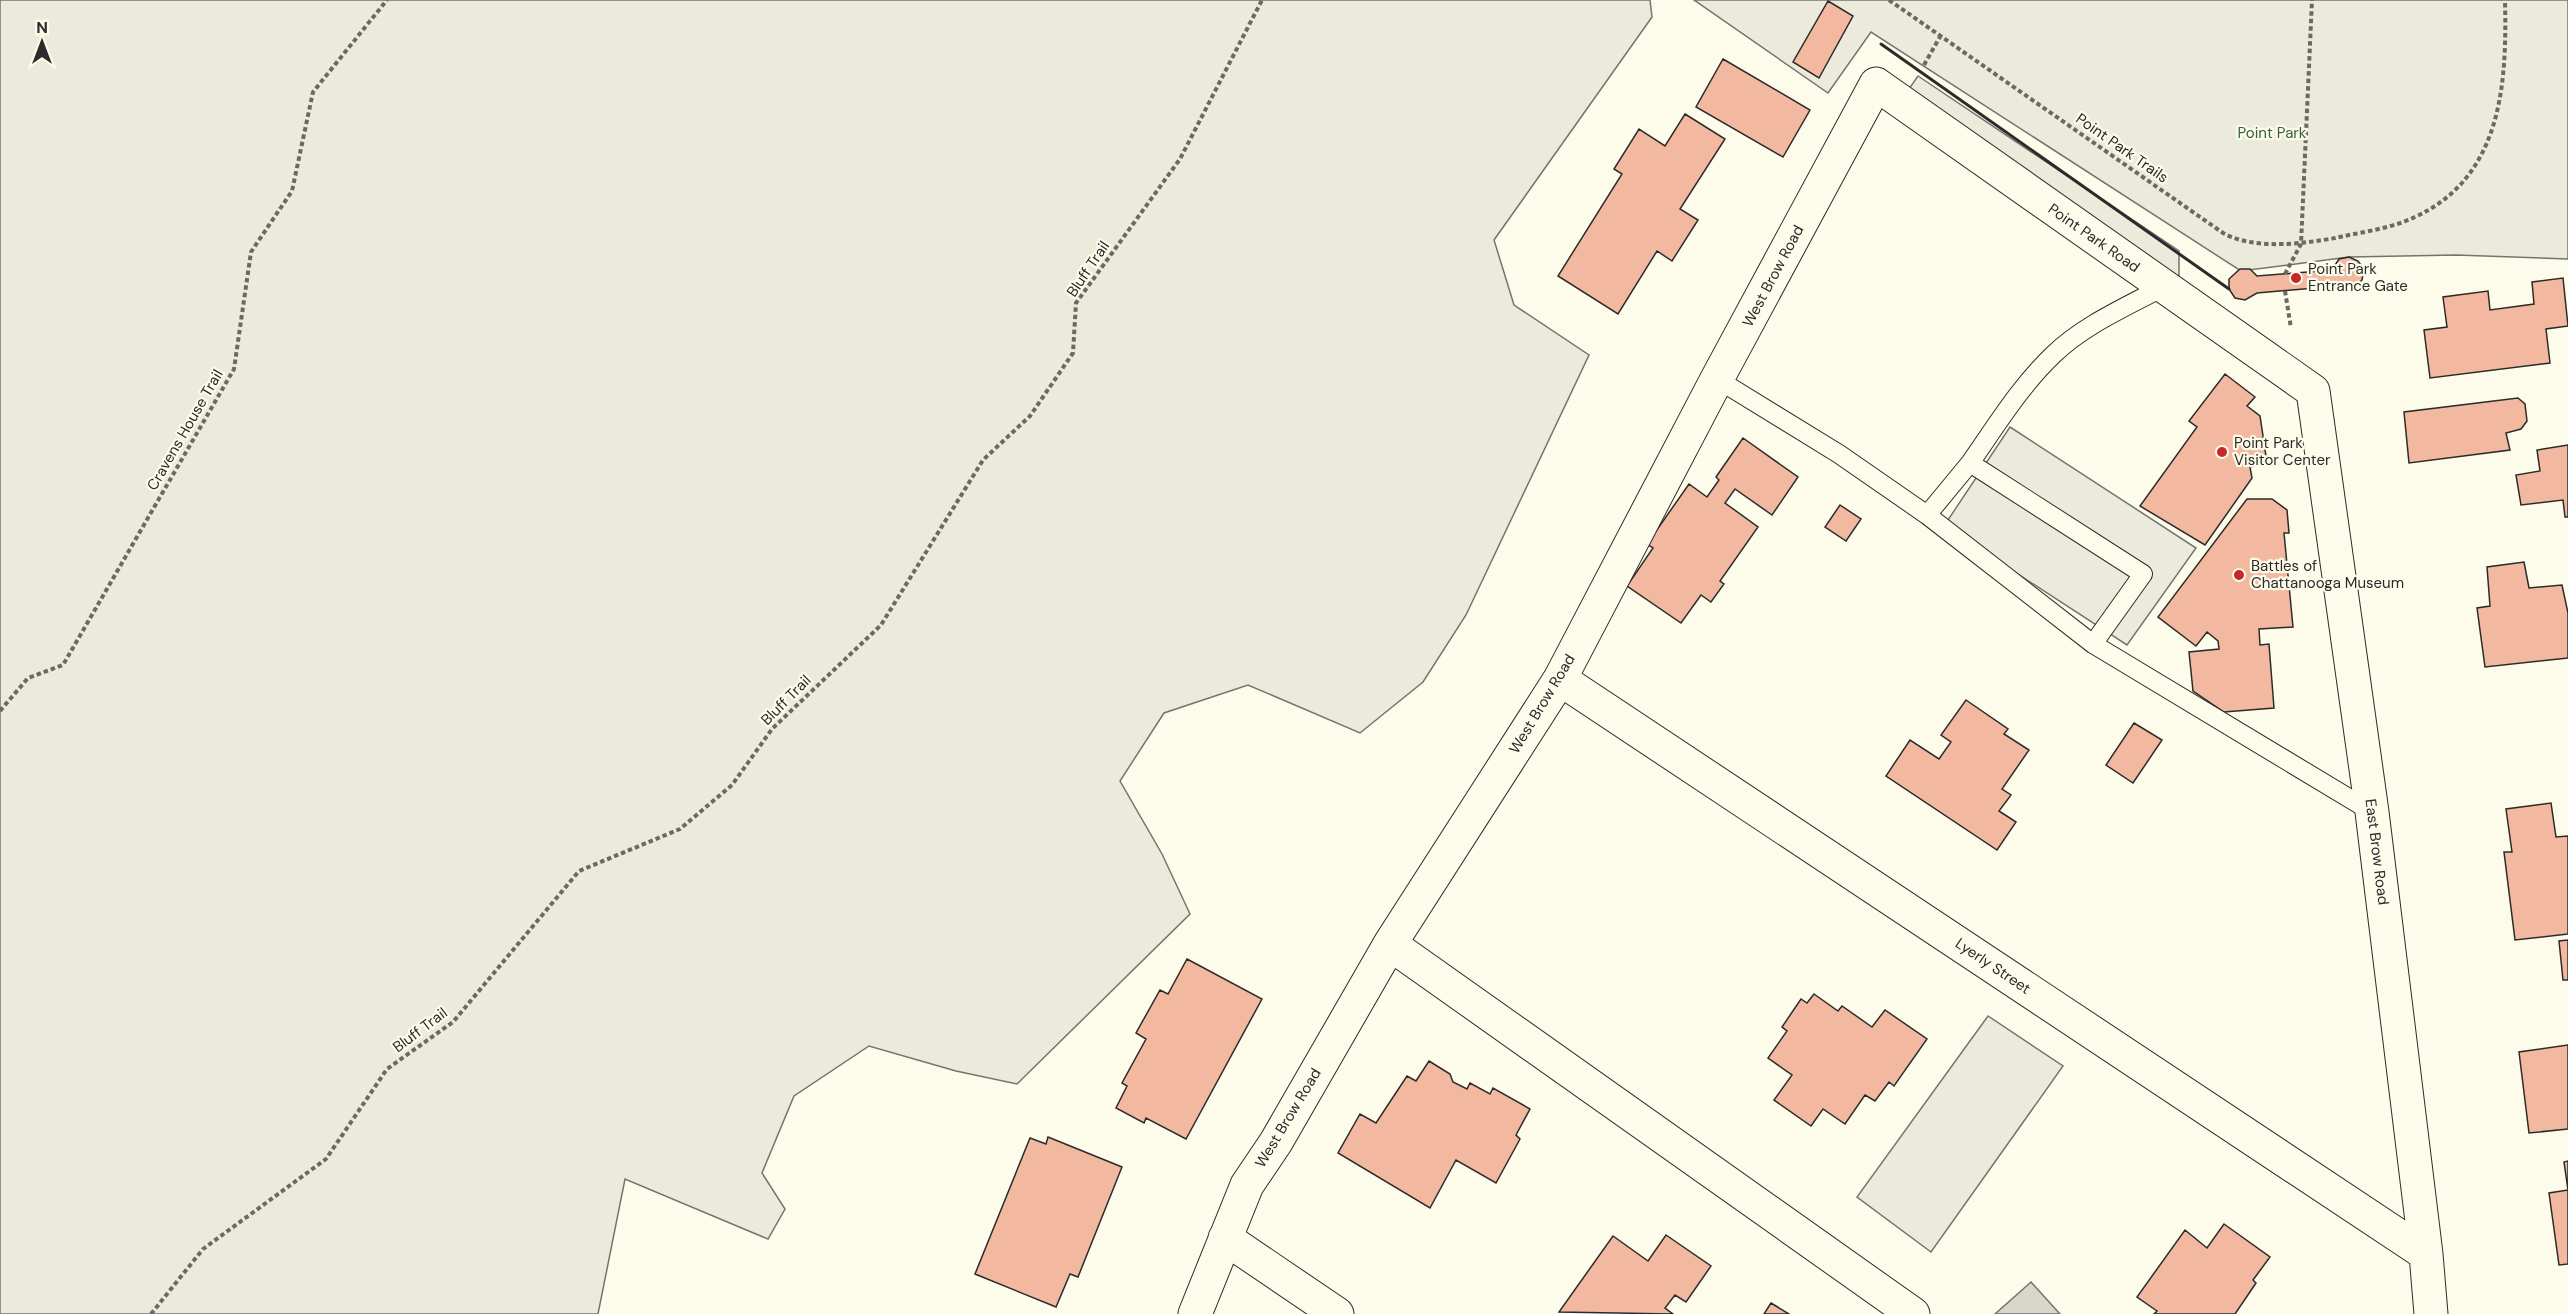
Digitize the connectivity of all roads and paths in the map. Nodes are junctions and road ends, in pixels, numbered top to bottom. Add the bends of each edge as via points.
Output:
1 (387, 0) edge
2 (1262, 0) edge
3 (1888, 0) edge
4 (2505, 0) edge
5 (2312, 1) edge
6 (1941, 35) junction
7 (1924, 65) dead end
8 (1876, 84) joint
9 (2301, 244) junction
10 (2285, 274) dead end
11 (2163, 287) junction
12 (1717, 379) junction
13 (2313, 391) joint
14 (1970, 463) junction
15 (1927, 515) junction
16 (2093, 644) junction
17 (1560, 679) junction
18 (0, 711) edge
19 (2372, 812) junction
20 (1390, 944) junction
21 (1225, 1238) junction
22 (2427, 1254) junction
23 (151, 1314) edge
24 (1195, 1314) edge
25 (1337, 1314) edge
26 (1913, 1314) edge
27 (2432, 1314) edge

1 - 18 path, Cravens House Trail via 313,92 292,191 251,252 234,369 63,665 28,678
2 - 23 path, Bluff Trail via 1180,159 1076,303 1073,353 1030,416 983,460 881,625 772,729 732,785 680,829 579,872 453,1022 387,1069 326,1159 203,1249
3 - 6 path, Point Park Trails
4 - 9 path, Point Park Trails via 2506,50 2500,106 2488,142 2467,176 2448,198 2414,218
5 - 9 path
6 - 7 path
6 - 9 path, Point Park Trails via 2223,233 2237,241
8 - 11 street, Point Park Road
8 - 12 street, West Brow Road
9 - 10 path
11 - 13 street, Point Park Road
11 - 14 lane via 2094,324 2054,353 2023,388
12 - 15 lane via 1839,454
12 - 17 street, West Brow Road
13 - 19 street, East Brow Road
14 - 15 lane
14 - 16 lane via 2143,574
15 - 16 lane
16 - 19 lane
17 - 20 street, West Brow Road
17 - 22 street, Lyerly Street
19 - 22 street, East Brow Road
20 - 21 street, West Brow Road via 1247,1185
20 - 26 street
21 - 24 street, West Brow Road
21 - 25 street
22 - 27 street, East Brow Road

